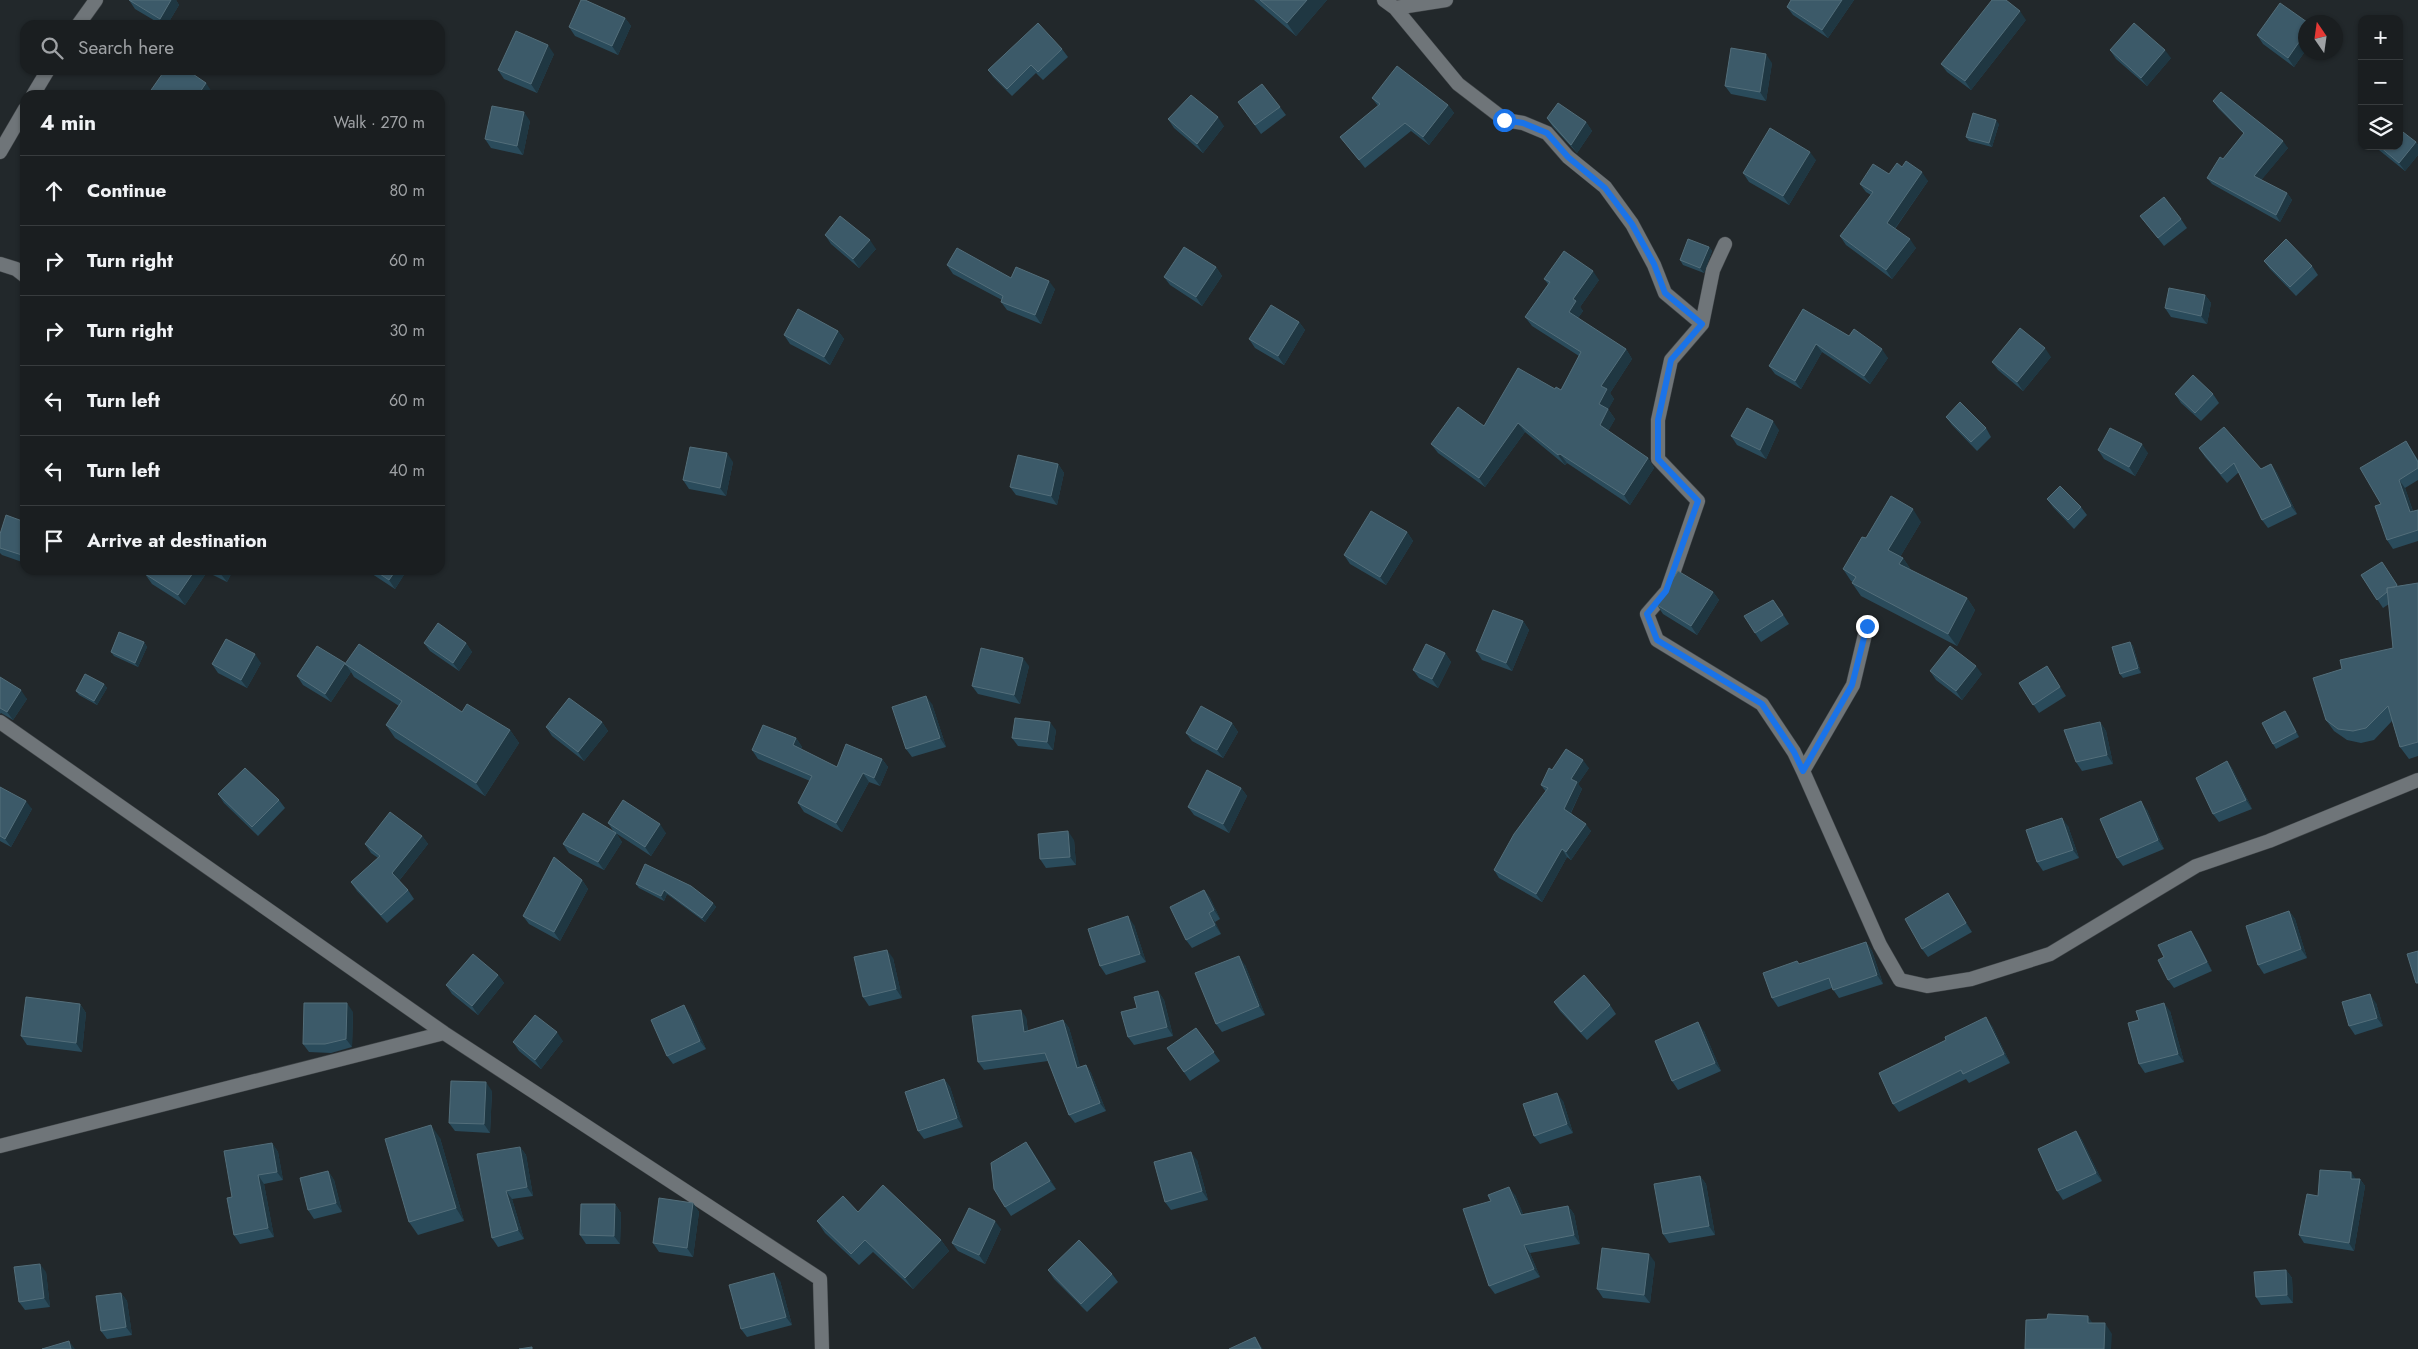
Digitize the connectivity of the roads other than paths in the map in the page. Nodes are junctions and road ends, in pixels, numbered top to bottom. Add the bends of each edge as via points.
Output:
1 (96, 0) edge
2 (1384, 0) edge
3 (1446, 0) edge
4 (1396, 8) junction
5 (82, 20) edge
6 (45, 75) edge
7 (36, 90) edge
8 (20, 118) edge
9 (0, 152) edge
10 (1725, 244) dead end
11 (0, 264) edge
12 (20, 272) edge
13 (1702, 324) junction
14 (1867, 626) dead end
15 (0, 722) edge
16 (1803, 771) junction
17 (2418, 780) edge
18 (444, 1032) junction
19 (0, 1146) edge
20 (822, 1349) edge

1 - 5 street
2 - 4 street
3 - 4 street
4 - 13 street via 1458,84 1504,120 1523,123 1547,133 1568,157 1605,188 1632,224 1654,264 1665,293
6 - 7 street
8 - 9 street
10 - 13 street via 1713,270
11 - 12 street
13 - 16 street via 1671,360 1658,420 1658,459 1698,501 1666,591 1647,614 1657,640 1762,704
14 - 16 street via 1852,685
15 - 18 street
16 - 17 street via 1880,945 1900,980 1927,986 1971,979 2050,954 2196,866 2269,841
18 - 19 street
18 - 20 street via 820,1279

